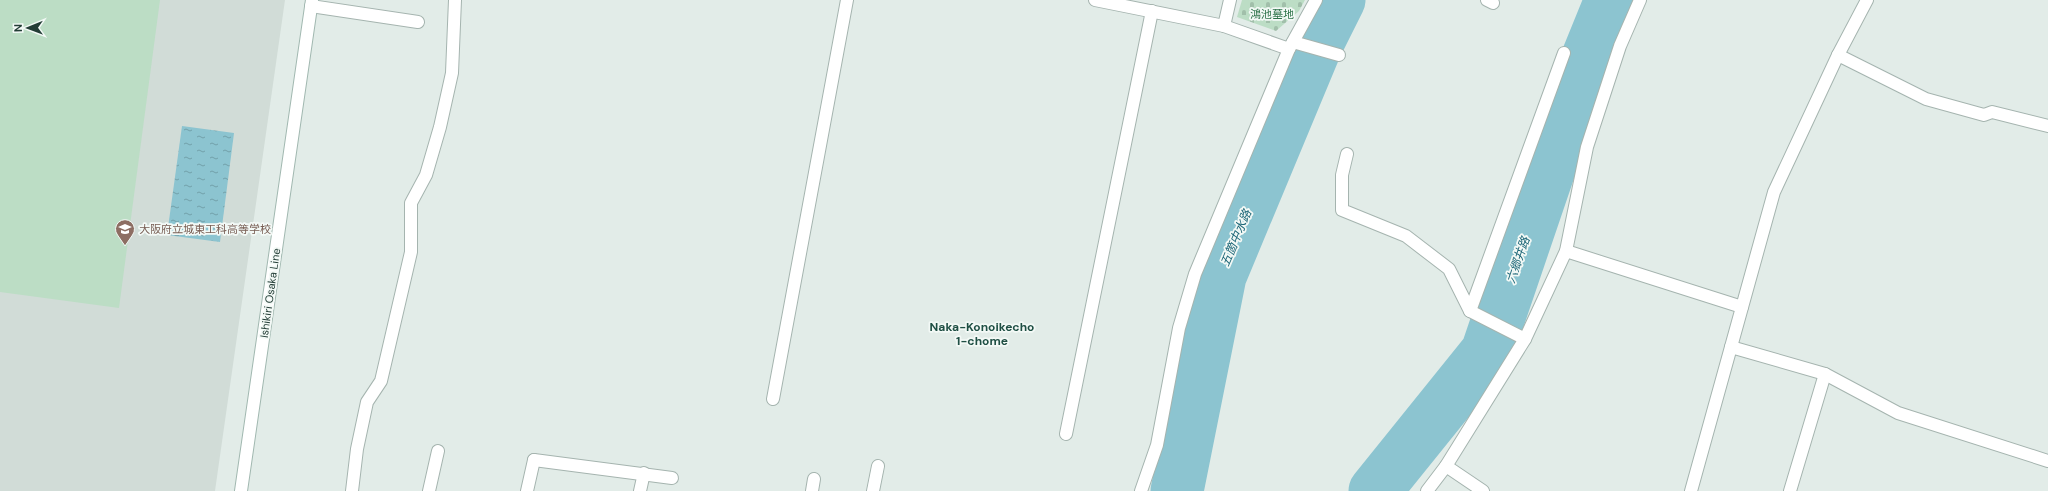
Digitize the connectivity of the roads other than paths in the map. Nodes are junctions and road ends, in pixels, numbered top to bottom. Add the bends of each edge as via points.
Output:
1 (455, 0) edge
2 (847, 0) edge
3 (1095, 0) edge
4 (1230, 0) edge
5 (1316, 0) edge
6 (1640, 0) edge
7 (1866, 0) edge
8 (311, 3) edge
9 (1125, 3) edge
10 (1152, 11) junction
11 (418, 22) dead end
12 (1224, 26) junction
13 (1291, 46) junction
14 (1564, 53) dead end
15 (1339, 55) dead end
16 (1838, 55) junction
17 (2048, 126) edge
18 (1347, 154) dead end
19 (1566, 251) junction
20 (1742, 307) junction
21 (1470, 311) junction
22 (1525, 339) junction
23 (1731, 347) junction
24 (1825, 374) junction
25 (773, 399) dead end
26 (1066, 434) dead end
27 (438, 451) dead end
28 (2048, 461) edge
29 (878, 466) dead end
30 (1446, 466) junction
31 (644, 473) junction
32 (672, 478) dead end
33 (814, 479) dead end
34 (241, 491) edge
35 (352, 491) edge
36 (429, 491) edge
37 (527, 491) edge
38 (640, 491) edge
39 (812, 491) edge
40 (873, 491) edge
41 (1141, 491) edge
42 (1427, 491) edge
43 (1483, 491) edge
44 (1690, 491) edge
45 (1790, 491) edge

1 - 35 street via 452,73 426,175 411,203 411,252 380,381 367,402 357,448
2 - 25 street
3 - 9 street
4 - 12 street
5 - 13 street
6 - 19 street via 1620,46 1587,147
7 - 16 street
8 - 11 street
8 - 34 street, Ishikiri Osaka Line
9 - 10 street
10 - 12 street
10 - 26 street
12 - 13 street
13 - 15 street
13 - 41 street via 1195,274 1179,328 1157,445
14 - 21 street
16 - 17 street via 1926,99 1984,115 1992,112
16 - 20 street via 1774,192
18 - 21 street via 1342,175 1342,210 1406,236 1449,269
19 - 20 street
19 - 22 street
20 - 23 street
21 - 22 street
22 - 30 street
23 - 24 street
23 - 44 street
24 - 28 street via 1898,414
24 - 45 street
27 - 36 street
29 - 40 street
30 - 42 street
30 - 43 street
31 - 32 street
31 - 37 street via 534,460
31 - 38 street
33 - 39 street

